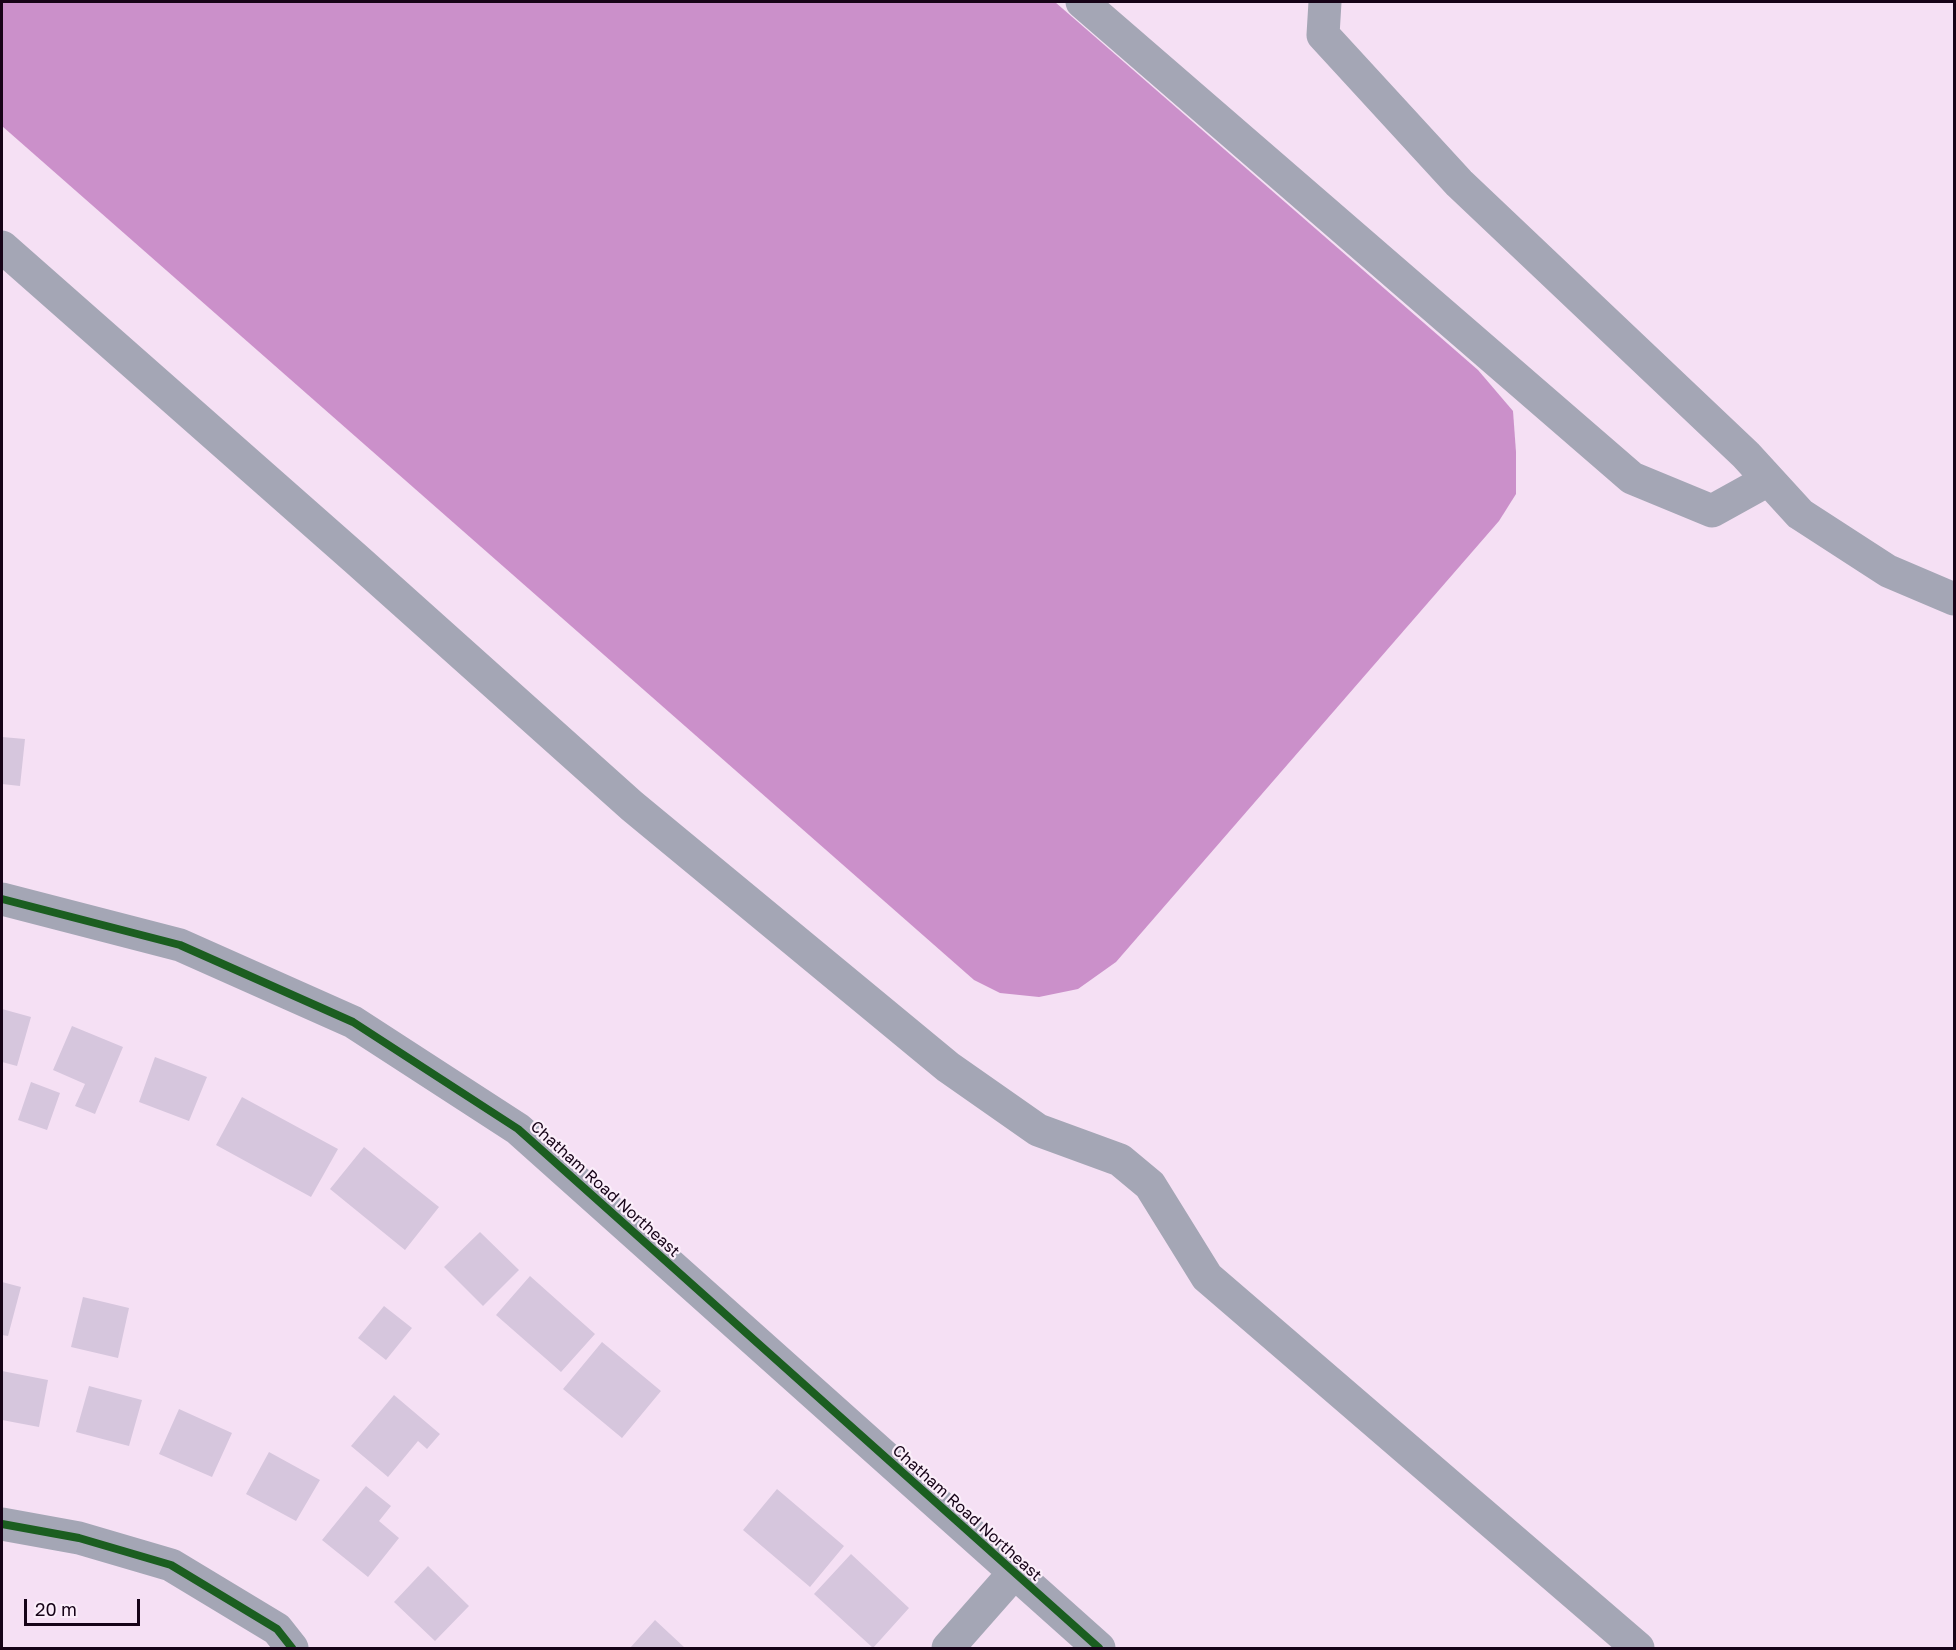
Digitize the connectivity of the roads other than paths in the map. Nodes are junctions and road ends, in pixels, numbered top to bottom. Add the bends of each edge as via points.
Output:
1 (1082, 2) edge
2 (1325, 2) edge
3 (2, 247) edge
4 (1768, 480) junction
5 (1954, 599) edge
6 (2, 899) edge
7 (2, 1524) edge
8 (1014, 1573) junction
9 (292, 1648) edge
10 (948, 1648) edge
11 (1099, 1648) edge
12 (1638, 1648) edge

1 - 4 street via 1632,478 1712,511
2 - 4 street via 1323,35 1459,183
3 - 12 street via 632,806 939,1059 1038,1130 1120,1160 1150,1185 1207,1277
4 - 5 street via 1800,514 1878,565
6 - 8 street, Chatham Road Northeast via 180,945 352,1022 518,1129
7 - 9 street via 79,1538 171,1565 277,1629
8 - 10 street
8 - 11 street, Chatham Road Northeast

